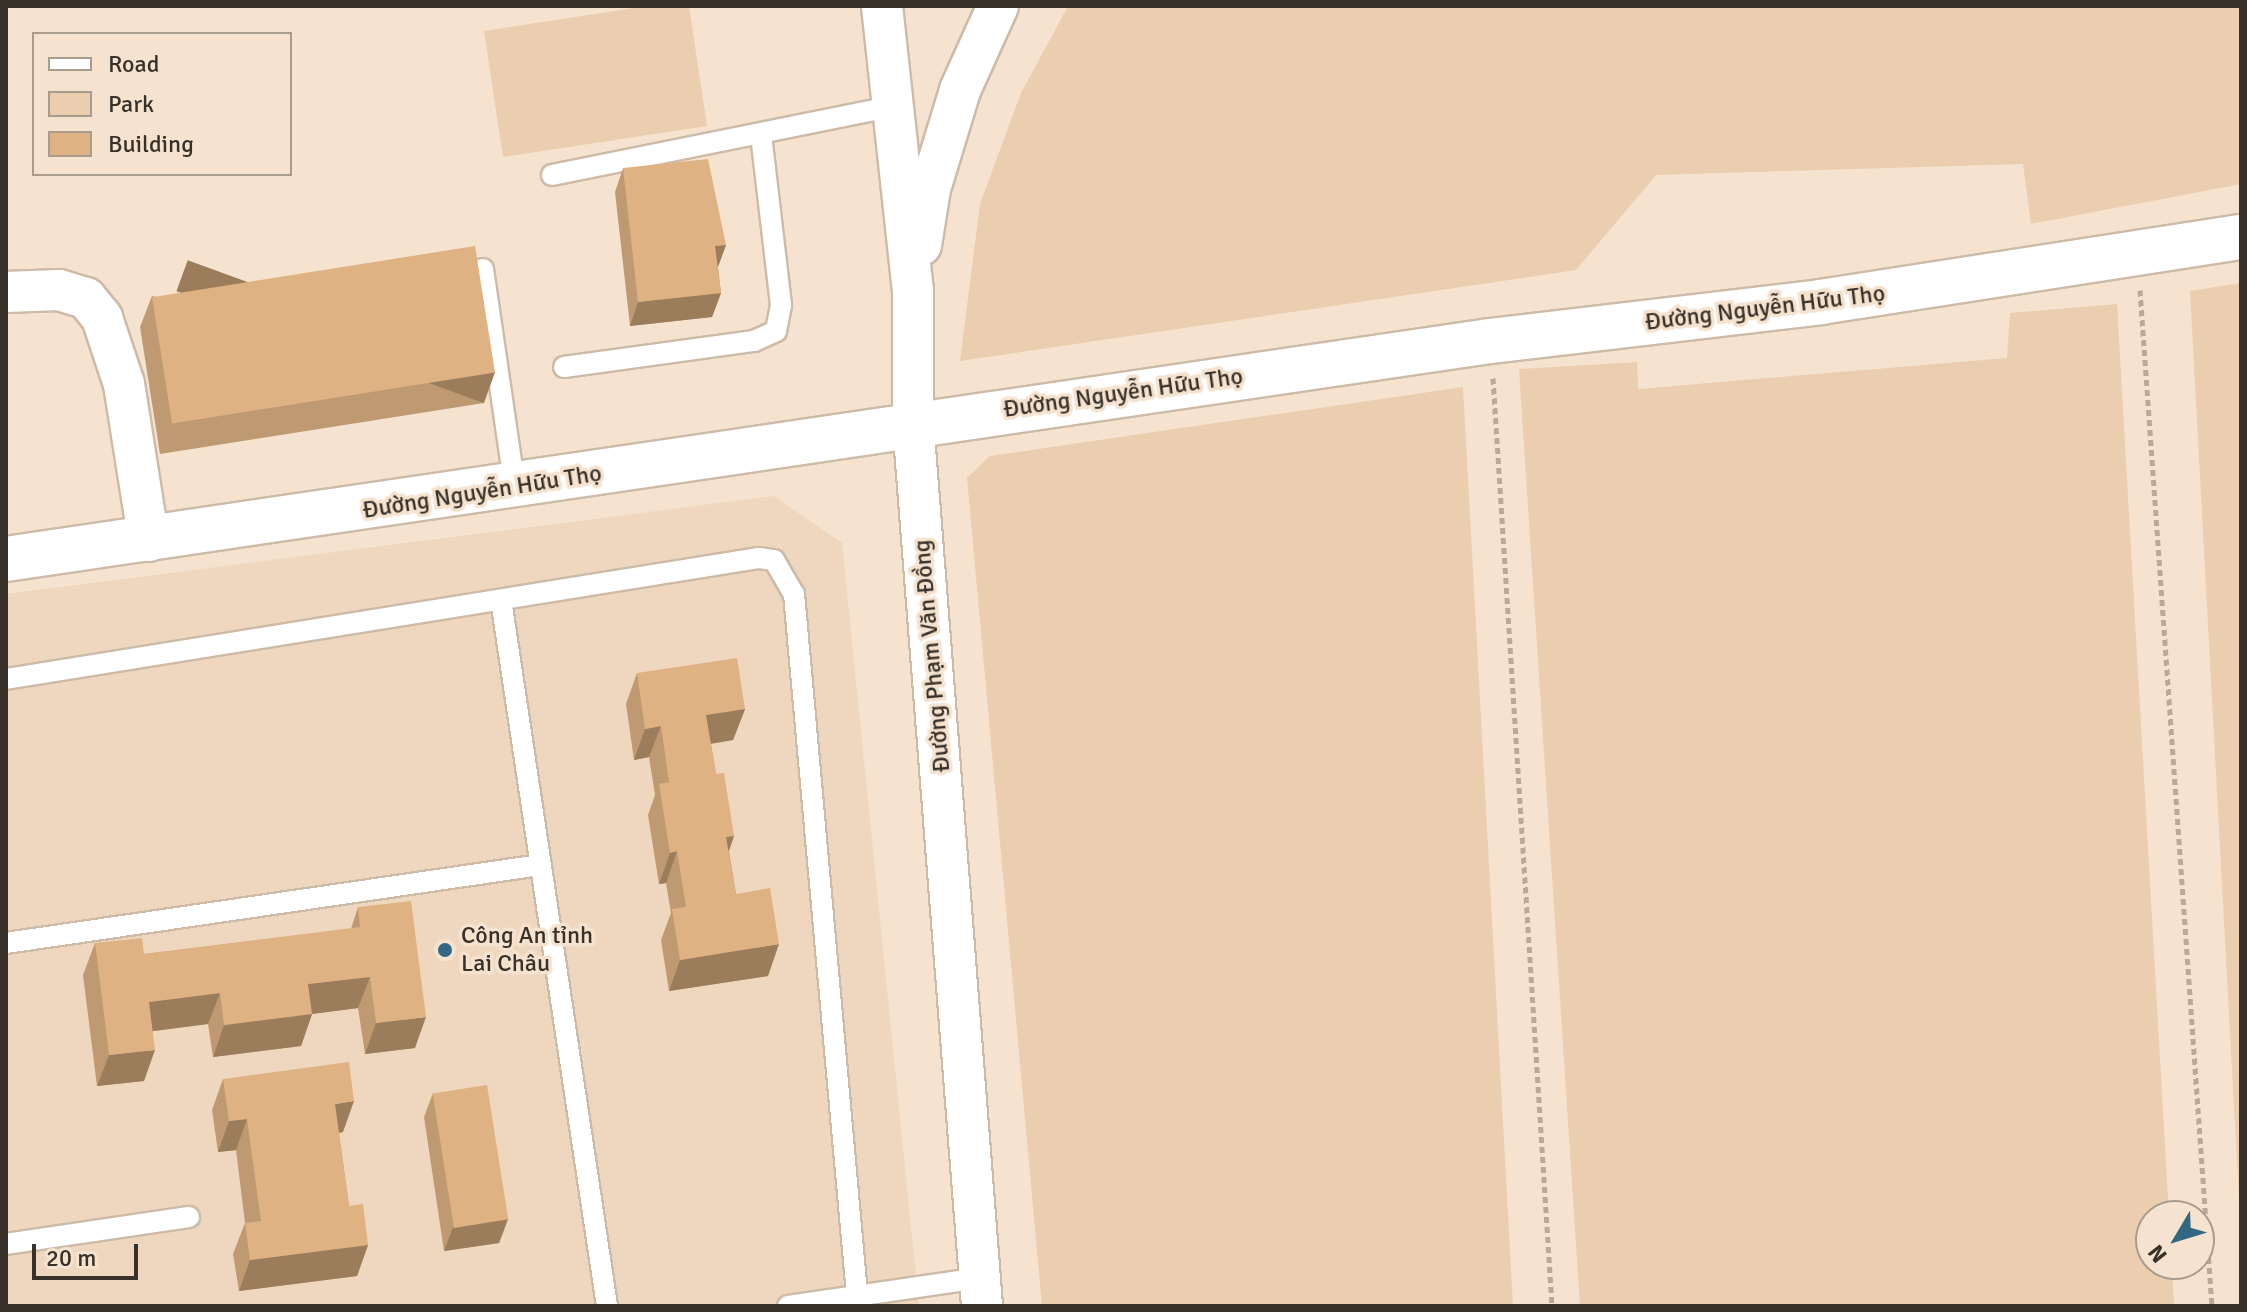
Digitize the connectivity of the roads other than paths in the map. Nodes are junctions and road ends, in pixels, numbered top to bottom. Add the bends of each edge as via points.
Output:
1 (882, 6) edge
2 (998, 6) edge
3 (893, 106) junction
4 (761, 134) junction
5 (552, 175) dead end
6 (2241, 237) edge
7 (483, 269) dead end
8 (913, 291) junction
9 (6, 292) edge
10 (564, 367) dead end
11 (913, 423) junction
12 (515, 488) junction
13 (149, 541) junction
14 (6, 559) edge
15 (501, 600) junction
16 (6, 679) edge
17 (540, 865) junction
18 (6, 943) edge
19 (189, 1217) dead end
20 (6, 1244) edge
21 (981, 1292) edge
22 (857, 1301) edge
23 (607, 1306) edge
24 (788, 1306) edge

1 - 3 street, Đường Phạm Văn Đồng
2 - 8 street via 960,90 930,189
3 - 4 lane
3 - 8 street, Đường Phạm Văn Đồng
4 - 5 lane
4 - 10 lane via 781,305 776,331 754,341
6 - 11 street, Đường Nguyễn Hữu Thọ via 1821,302 1490,341
7 - 12 lane
8 - 11 street, Đường Phạm Văn Đồng
9 - 13 street via 59,290 86,298 102,318 124,384
11 - 12 street, Đường Nguyễn Hữu Thọ
11 - 21 street, Đường Phạm Văn Đồng
12 - 13 street, Đường Nguyễn Hữu Thọ
13 - 14 street, Đường Nguyễn Hữu Thọ
15 - 16 lane
15 - 17 lane
15 - 22 lane via 759,558 774,560 789,578
17 - 18 lane
17 - 23 lane
19 - 20 lane
21 - 22 lane
22 - 24 lane

